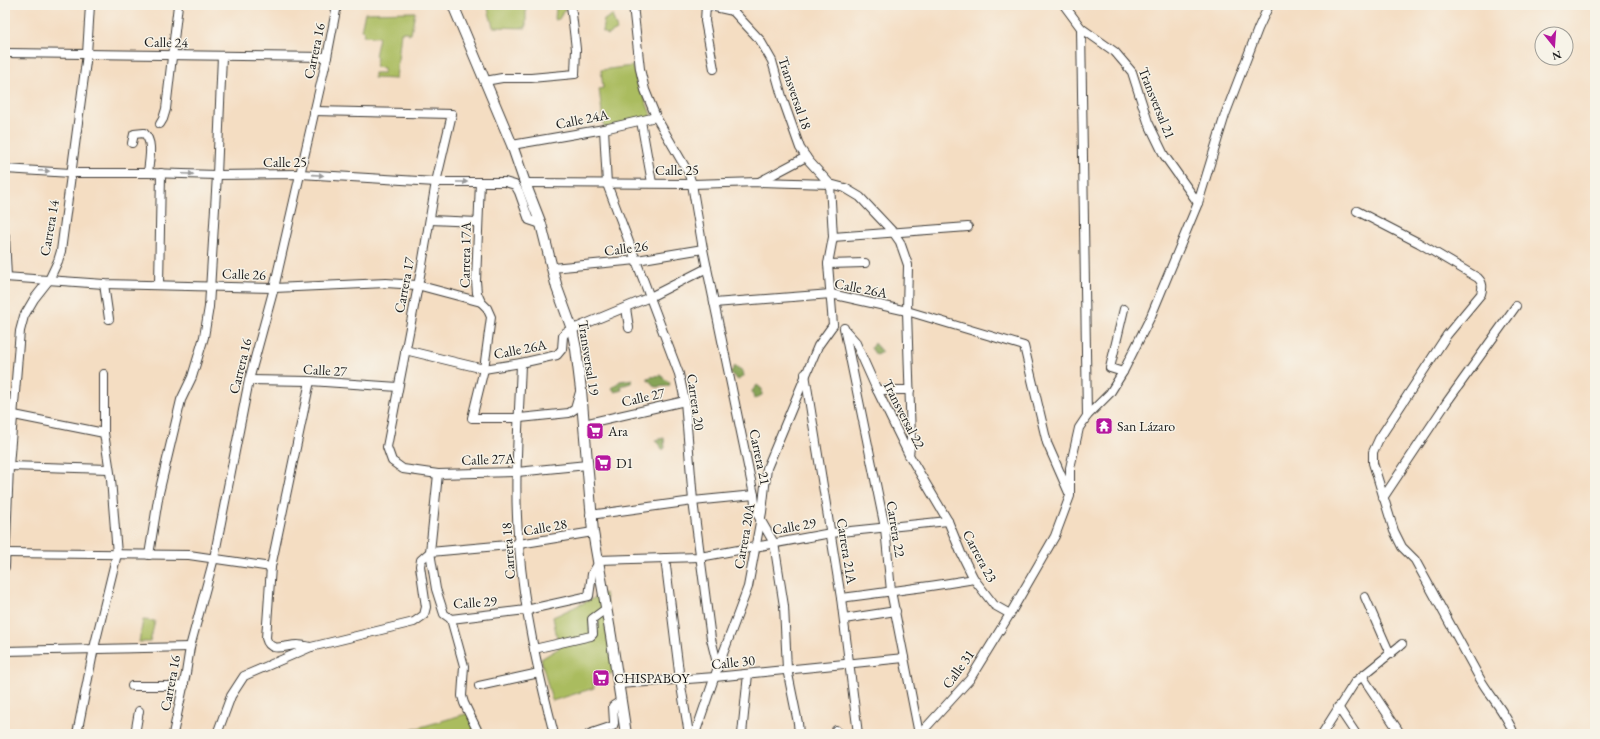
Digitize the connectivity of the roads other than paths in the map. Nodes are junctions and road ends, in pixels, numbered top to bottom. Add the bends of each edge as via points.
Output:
1 (90, 5) edge
2 (178, 5) edge
3 (337, 5) edge
4 (453, 5) edge
5 (571, 5) edge
6 (633, 5) edge
7 (1064, 5) edge
8 (1269, 5) edge
9 (731, 8) edge
10 (1081, 28) junction
11 (5, 53) edge
12 (87, 54) junction
13 (173, 54) junction
14 (222, 56) junction
15 (327, 57) junction
16 (714, 69) dead end
17 (485, 81) junction
18 (314, 111) junction
19 (656, 117) junction
20 (641, 120) junction
21 (160, 124) dead end
22 (604, 129) junction
23 (132, 143) dead end
24 (512, 145) junction
25 (806, 156) junction
26 (5, 169) edge
27 (148, 172) junction
28 (71, 173) junction
29 (161, 173) junction
30 (300, 174) junction
31 (217, 176) junction
32 (436, 182) junction
33 (480, 182) junction
34 (759, 182) junction
35 (525, 183) junction
36 (652, 183) junction
37 (606, 184) junction
38 (692, 184) junction
39 (830, 184) junction
40 (1198, 203) junction
41 (1357, 211) dead end
42 (430, 220) junction
43 (478, 222) junction
44 (541, 224) junction
45 (968, 227) dead end
46 (893, 232) junction
47 (5, 236) edge
48 (833, 237) junction
49 (703, 249) junction
50 (637, 260) junction
51 (865, 263) dead end
52 (828, 264) junction
53 (552, 268) junction
54 (707, 268) junction
55 (6, 277) edge
56 (49, 280) junction
57 (104, 284) junction
58 (159, 285) junction
59 (417, 285) junction
60 (211, 286) junction
61 (274, 288) junction
62 (830, 294) junction
63 (650, 297) junction
64 (481, 302) junction
65 (714, 303) junction
66 (1516, 306) dead end
67 (626, 308) junction
68 (1124, 309) dead end
69 (907, 311) junction
70 (109, 319) dead end
71 (833, 325) junction
72 (629, 328) dead end
73 (844, 328) junction
74 (572, 329) junction
75 (405, 350) junction
76 (521, 363) junction
77 (484, 369) junction
78 (1123, 372) junction
79 (104, 374) dead end
80 (805, 374) junction
81 (249, 380) junction
82 (310, 382) junction
83 (398, 387) junction
84 (581, 390) junction
85 (876, 390) junction
86 (910, 390) junction
87 (685, 401) junction
88 (14, 415) junction
89 (1087, 416) junction
90 (520, 418) junction
91 (584, 424) junction
92 (104, 433) junction
93 (909, 455) junction
94 (392, 461) joint
95 (587, 465) junction
96 (10, 466) junction
97 (109, 469) junction
98 (517, 472) junction
99 (438, 474) junction
100 (754, 495) junction
101 (1070, 496) junction
102 (1383, 498) junction
103 (693, 501) junction
104 (590, 516) junction
105 (761, 519) junction
106 (948, 521) junction
107 (885, 528) junction
108 (592, 532) junction
109 (831, 533) junction
110 (774, 543) junction
111 (519, 544) junction
112 (756, 546) junction
113 (430, 552) junction
114 (6, 553) edge
115 (117, 554) junction
116 (149, 555) junction
117 (700, 557) junction
118 (214, 558) junction
119 (665, 558) junction
120 (598, 562) junction
121 (5, 567) edge
122 (271, 568) junction
123 (974, 579) junction
124 (891, 591) junction
125 (1365, 597) dead end
126 (841, 598) junction
127 (607, 608) junction
128 (526, 610) junction
129 (896, 611) junction
130 (1010, 614) junction
131 (449, 618) junction
132 (844, 619) junction
133 (1402, 644) dead end
134 (190, 647) junction
135 (311, 647) junction
136 (94, 648) junction
137 (534, 649) junction
138 (5, 651) edge
139 (1390, 654) junction
140 (904, 658) junction
141 (850, 663) junction
142 (718, 667) junction
143 (787, 670) junction
144 (539, 673) junction
145 (748, 674) junction
146 (1362, 676) junction
147 (715, 677) junction
148 (680, 680) junction
149 (619, 684) junction
150 (132, 686) dead end
151 (184, 686) junction
152 (479, 686) dead end
153 (621, 701) junction
154 (1338, 707) junction
155 (139, 711) dead end
156 (1398, 730) dead end
157 (77, 734) edge
158 (135, 734) edge
159 (173, 734) edge
160 (217, 734) edge
161 (479, 734) edge
162 (554, 734) edge
163 (589, 734) edge
164 (626, 734) edge
165 (689, 734) edge
166 (695, 734) edge
167 (742, 734) edge
168 (799, 734) edge
169 (858, 734) edge
170 (920, 734) edge
171 (1322, 734) edge
172 (1356, 734) edge
173 (1514, 734) edge

1 - 12 street, Carrera 14
2 - 13 street
3 - 15 street, Carrera 16
4 - 17 main road, Transversal 19
5 - 17 street via 576,49 575,74
6 - 19 street, Carrera 21 via 640,69
7 - 10 street, Transversal 21
8 - 40 street via 1225,115
9 - 16 street via 706,5 705,21
9 - 25 street, Transversal 18 via 760,40 772,61 800,148
10 - 40 street, Transversal 21 via 1115,52 1132,72 1151,129 1164,155
10 - 89 street
11 - 12 street, Calle 24
12 - 13 street, Calle 24
12 - 28 street, Carrera 14
13 - 14 street, Calle 24
13 - 21 street via 165,114
14 - 15 street, Calle 24
14 - 31 street
15 - 18 street, Carrera 16
17 - 24 main road, Transversal 19
18 - 30 street, Carrera 16
18 - 32 street, Carrera 17 via 452,114
19 - 20 street, Calle 24A
19 - 38 street, Carrera 21 via 688,172
20 - 22 street, Calle 24A
20 - 36 street
22 - 24 street, Calle 24A
22 - 37 street, Carrera 20
23 - 27 street via 134,134 144,133 147,136 150,147
24 - 35 main road, Transversal 19
25 - 34 street
25 - 39 street, Transversal 18
26 -> 28 street, Calle 25
27 - 28 street, Calle 25
27 - 29 street, Calle 25
28 - 56 street, Carrera 14 via 61,250
29 -> 31 street, Calle 25
29 - 58 street
30 - 31 street, Calle 25
30 -> 32 street, Calle 25
30 - 61 street, Carrera 16
31 - 60 street
32 -> 33 street, Calle 25
32 - 42 street, Carrera 17
33 - 43 street, Carrera 17A
33 - 44 street, Calle 25 via 505,182 514,185 530,220
34 - 38 street, Calle 25
34 - 39 street, Calle 25
35 - 37 street, Calle 25
35 - 44 main road, Transversal 19
36 - 37 street, Calle 25
36 - 38 street, Calle 25
37 - 50 street, Carrera 20
38 - 49 street, Carrera 21
39 - 46 street via 845,188 860,197
39 - 48 street
40 - 78 street via 1151,316
41 - 102 street via 1419,243 1478,278 1482,283 1481,294 1447,335 1373,452 1373,463
42 - 43 street
42 - 59 street, Carrera 17
43 - 64 street, Carrera 17A via 476,281
44 - 53 main road, Transversal 19
45 - 46 street
46 - 48 street
46 - 69 street via 900,242 908,266
47 - 55 street
48 - 52 street
49 - 50 street, Calle 26
49 - 54 street, Carrera 21
50 - 53 street, Calle 26
50 - 63 street, Carrera 20
51 - 52 street
52 - 62 street
53 - 74 main road, Transversal 19
54 - 63 street
54 - 65 street, Carrera 21
55 - 56 street, Calle 26
56 - 57 street, Calle 26
56 - 88 street, Carrera 14 via 24,316 20,331
57 - 58 street, Calle 26
57 - 70 street
58 - 60 street, Calle 26
59 - 61 street, Calle 26 via 386,283
59 - 64 street, Calle 26
59 - 75 street, Carrera 17
60 - 61 street, Calle 26
60 - 116 street via 204,337 192,377 181,400 159,493
61 - 81 street, Carrera 16
62 - 65 street, Calle 26A
62 - 69 street, Calle 26A
62 - 71 street
63 - 67 street
63 - 87 street, Carrera 20 via 679,374
64 - 77 street, Carrera 17A via 491,317
65 - 100 street, Carrera 21
66 - 102 street via 1447,402
67 - 72 street
67 - 74 street
68 - 78 street via 1110,368
69 - 86 street
69 - 101 street, Calle 26A via 1024,346 1047,443
71 - 73 street
71 - 80 street, Carrera 20A via 818,346
73 - 85 street, Transversal 22 via 855,341
73 - 107 street, Carrera 22
74 - 76 street, Calle 26A via 562,336 560,353
74 - 84 main road, Transversal 19
75 - 77 street, Calle 26A
75 - 83 street, Carrera 17
76 - 77 street, Calle 26A
76 - 90 street, Carrera 18
77 - 90 street, Carrera 17A via 472,418
78 - 89 street via 1110,393
79 - 92 street
80 - 105 street, Carrera 20A via 767,468
80 - 109 street, Carrera 21A
81 - 82 street, Calle 27
81 - 118 street, Carrera 16
82 - 83 street, Calle 27
82 - 122 street
83 - 94 street, Carrera 17 via 387,448
84 - 90 street via 575,409 569,413
84 - 91 main road, Transversal 19
85 - 86 street
85 - 93 street, Transversal 22
86 - 93 street
87 - 91 street, Calle 27
87 - 103 street, Carrera 20
88 - 92 street
88 - 96 street, Carrera 14
89 - 101 street via 1079,428 1070,468
90 - 98 street, Carrera 18
91 - 95 main road, Transversal 19
92 - 97 street
93 - 106 street, Transversal 22
94 - 99 street, Calle 27A via 403,468
95 - 98 street, Calle 27A
95 - 104 main road, Transversal 19
96 - 97 street
96 - 114 street, Carrera 14
97 - 115 street
98 - 99 street, Calle 27A
98 - 111 street, Carrera 18
99 - 113 street
100 - 103 street
100 - 105 street, Carrera 21 via 756,512
101 - 130 street, Calle 31 via 1055,536
102 - 173 street via 1402,547 1416,560 1488,694 1504,711
103 - 104 street
103 - 117 street, Carrera 20
104 - 108 main road, Transversal 19
105 - 110 street, Carrera 21
105 - 112 street, Carrera 20A
106 - 107 street, Calle 29
106 - 123 street, Carrera 23
107 - 109 street, Calle 29
107 - 124 street, Carrera 22
108 - 111 street, Calle 28
108 - 120 main road, Transversal 19
109 - 110 street, Calle 29
109 - 126 street, Carrera 21A
110 - 112 street, Calle 29
110 - 143 street, Carrera 21 via 784,606
111 - 113 street, Calle 28
111 - 128 street, Carrera 18
112 - 117 street, Calle 29
112 - 142 street, Carrera 20A via 748,587
113 - 131 street via 436,589 444,614
113 - 135 street via 421,560 420,566 426,607 424,615 414,622
114 - 115 street
114 - 121 street, Carrera 14
115 - 116 street
115 - 136 street
116 - 118 street
117 - 119 street, Calle 29
117 - 142 street, Carrera 20 via 711,639
118 - 122 street
118 - 134 street, Carrera 16
119 - 120 street, Calle 29
119 - 148 street
120 - 127 main road, Transversal 19
120 - 128 street, Calle 29 via 592,574 589,596
122 - 135 street via 267,643 276,648 298,645
123 - 124 street
123 - 130 street, Carrera 23 via 994,606
124 - 126 street
124 - 129 street, Carrera 22
125 - 139 street
126 - 132 street, Carrera 21A
127 - 137 street via 592,619 591,636
127 - 149 main road, Transversal 19
128 - 131 street, Calle 29
128 - 137 street, Carrera 18
129 - 132 street
129 - 140 street, Carrera 22
130 - 170 street, Calle 31 via 970,679
131 - 161 street via 464,666 462,696
132 - 141 street, Carrera 21A
133 - 139 street
134 - 136 street
134 - 151 street, Carrera 16
135 - 160 street via 244,676 231,696
136 - 138 street
136 - 157 street
137 - 144 street, Carrera 18
139 - 146 street
140 - 141 street, Calle 30
140 - 170 street, Carrera 22
141 - 143 street, Calle 30
141 - 169 street, Carrera 21A
142 - 147 street, Carrera 20A
143 - 145 street, Calle 30
143 - 168 street, Carrera 21
144 - 152 street
144 - 162 street, Carrera 18
145 - 147 street, Calle 30
145 - 167 street
146 - 154 street
146 - 156 street
147 - 148 street, Calle 30
147 - 166 street, Carrera 20A
148 - 149 street, Calle 30
148 - 165 street
149 - 153 main road, Transversal 19
150 - 151 street
151 - 159 street, Carrera 16
153 - 163 street via 613,706 613,726
153 - 164 main road, Transversal 19
154 - 171 street
154 - 172 street
155 - 158 street

